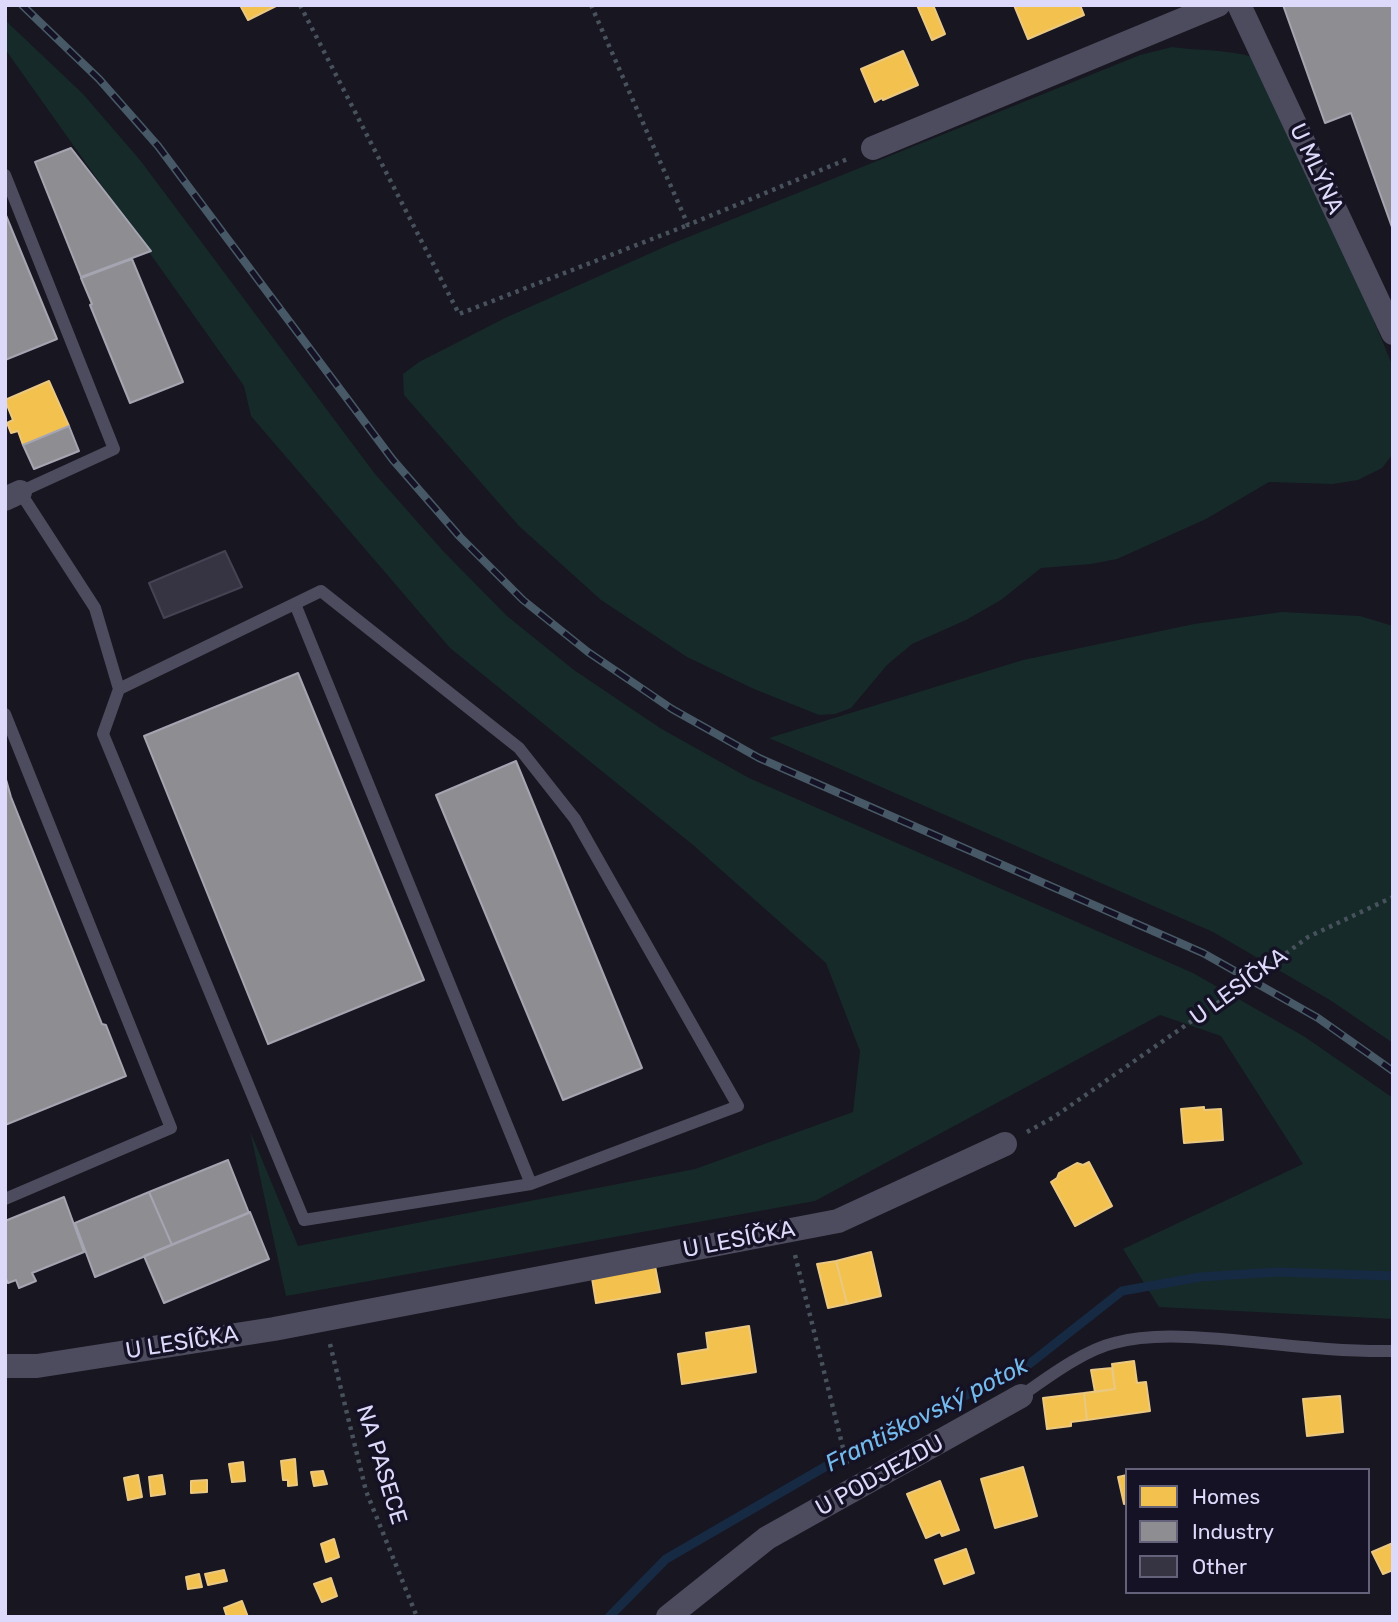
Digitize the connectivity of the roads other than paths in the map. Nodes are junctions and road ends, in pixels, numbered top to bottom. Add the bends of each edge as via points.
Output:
1 (1218, 5) edge
2 (1239, 5) edge
3 (873, 148) road end
4 (5, 175) edge
5 (1393, 333) edge
6 (13, 496) edge
7 (295, 604) junction
8 (120, 689) junction
9 (5, 714) edge
10 (1004, 1143) road end
11 (531, 1184) junction
12 (5, 1199) edge
13 (1393, 1351) edge
14 (5, 1366) edge
15 (1021, 1396) joint
16 (667, 1617) edge

1 - 3 street
2 - 5 street, U MLÝNA
4 - 6 lane via 114,449
6 - 8 lane via 95,608
7 - 8 lane
7 - 11 lane
7 - 11 lane via 321,591 519,748 575,819 738,1106
8 - 11 lane via 103,734 304,1220
9 - 12 lane via 171,1128
10 - 14 street, U LESÍČKA via 838,1221 324,1319 37,1366
13 - 15 lane, U PODJEZDU via 1197,1337 1139,1338 1111,1343 1068,1364
15 - 16 street, U PODJEZDU via 767,1538

